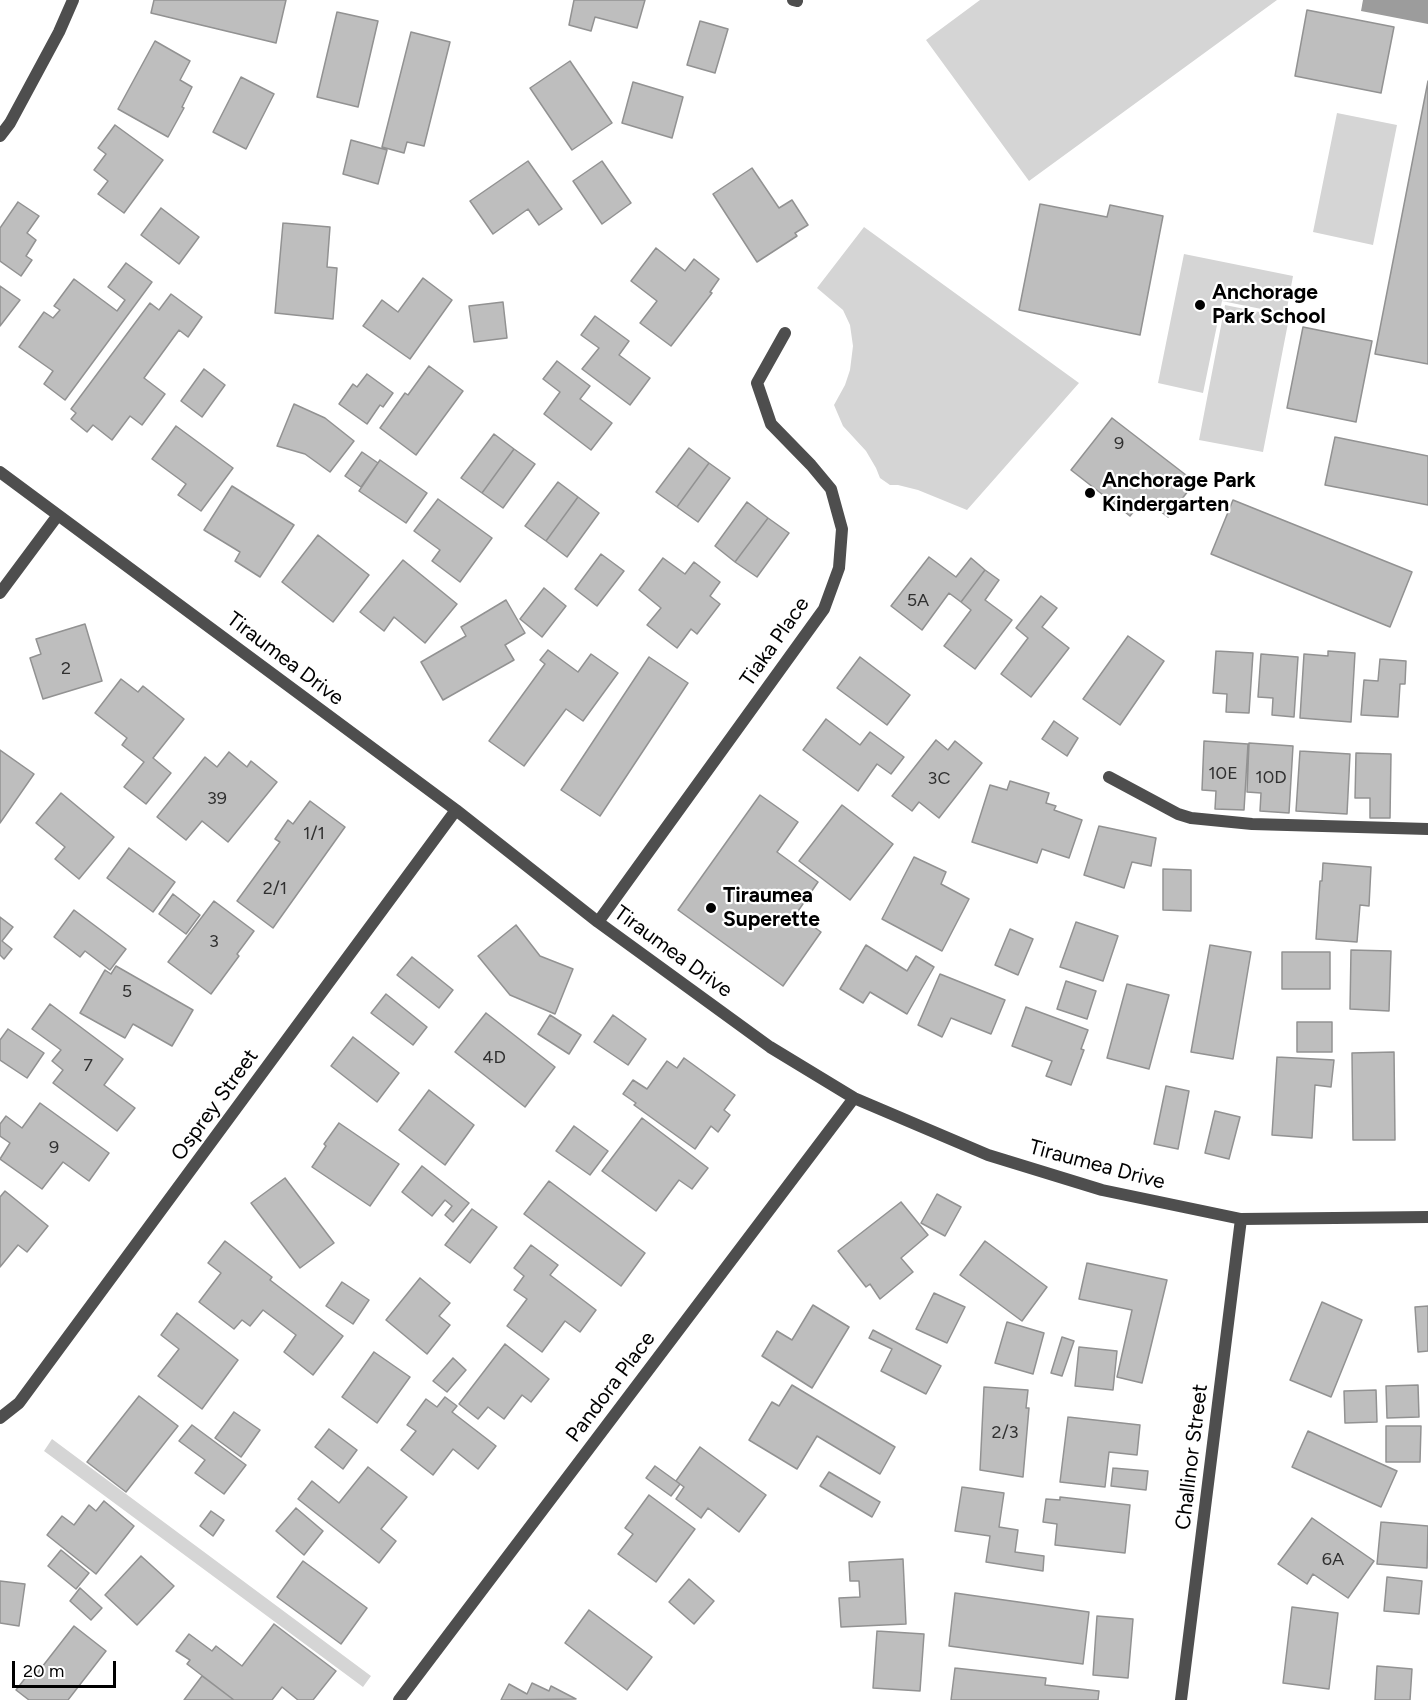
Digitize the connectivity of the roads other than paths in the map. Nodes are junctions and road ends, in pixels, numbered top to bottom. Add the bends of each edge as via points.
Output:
1 (73, 0) edge
2 (0, 136) edge
3 (785, 333) dead end
4 (0, 472) edge
5 (58, 514) junction
6 (0, 593) edge
7 (1109, 777) dead end
8 (456, 810) junction
9 (1428, 829) edge
10 (598, 922) junction
11 (854, 1098) junction
12 (1428, 1217) edge
13 (1241, 1219) junction
14 (0, 1418) edge
15 (399, 1700) edge
16 (1181, 1700) edge

1 - 2 street
3 - 10 street, Tiaka Place via 758,383 771,424 831,489 842,529 839,568 824,609
4 - 5 street, Tiraumea Drive
5 - 6 street
5 - 8 street, Tiraumea Drive
7 - 9 street via 1191,818 1252,824
8 - 10 street, Tiraumea Drive
8 - 14 street, Osprey Street via 19,1403
10 - 11 street, Tiraumea Drive via 770,1047
11 - 13 street, Tiraumea Drive via 988,1155 1102,1190
11 - 15 street, Pandora Place
12 - 13 street, Tiraumea Drive
13 - 16 street, Challinor Street

